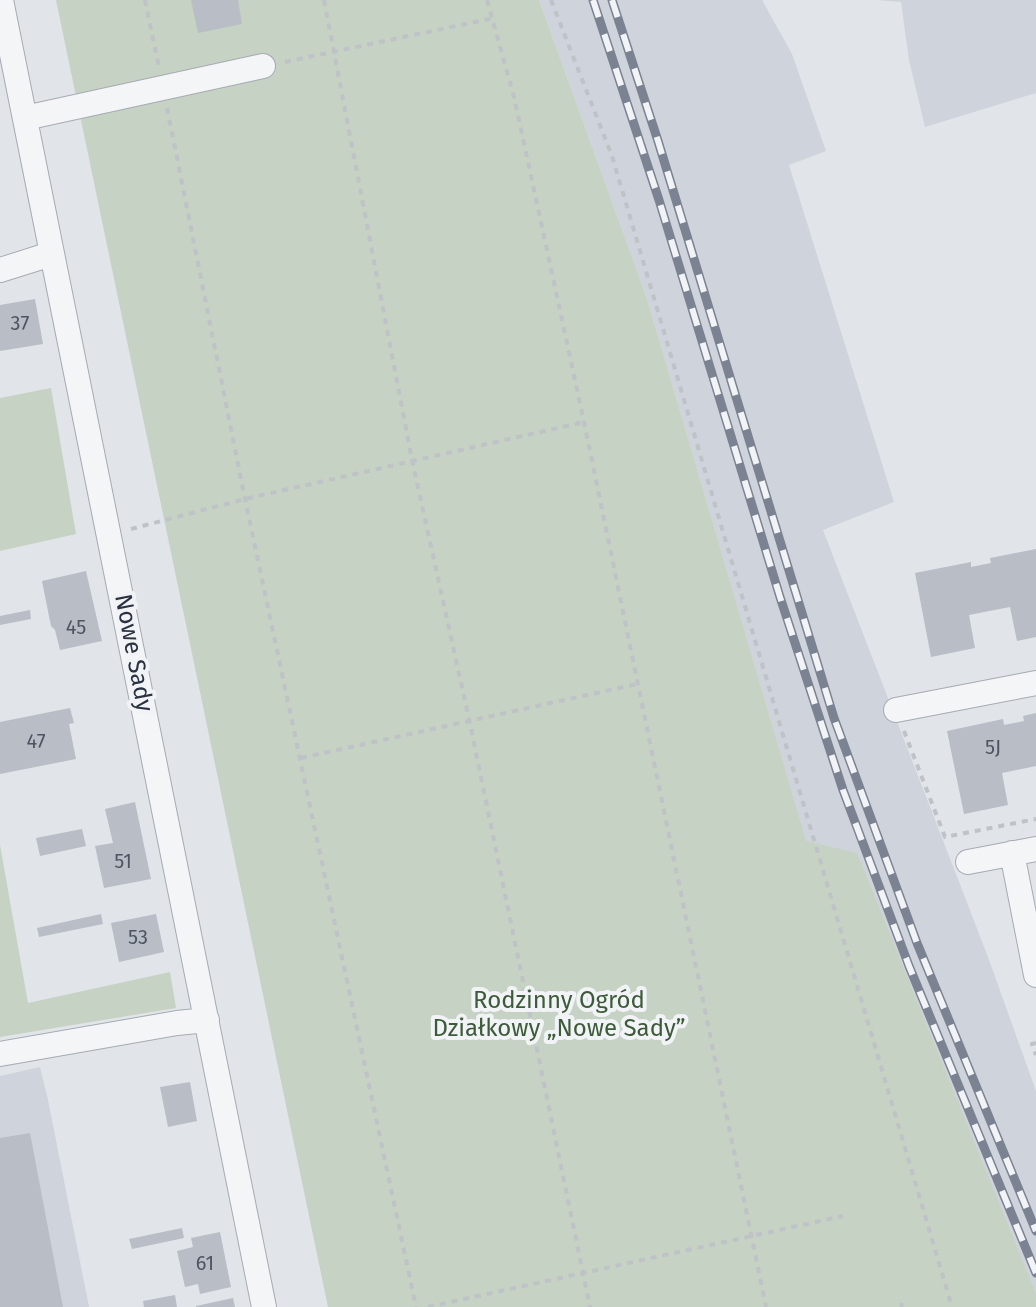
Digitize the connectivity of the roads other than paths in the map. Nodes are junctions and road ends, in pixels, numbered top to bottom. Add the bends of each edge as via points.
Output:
1 (1, 0) edge
2 (263, 66) road end
3 (25, 118) junction
4 (51, 254) junction
5 (0, 270) edge
6 (1036, 683) edge
7 (896, 710) road end
8 (1024, 851) edge
9 (968, 862) dead end
10 (1036, 975) edge
11 (207, 1020) junction
12 (0, 1054) edge
13 (264, 1307) edge

1 - 3 street, Nowe Sady
2 - 3 street
3 - 4 street, Nowe Sady
4 - 5 street
4 - 11 street, Nowe Sady
6 - 7 street
8 - 9 street
8 - 10 street
11 - 12 street
11 - 13 street, Nowe Sady

